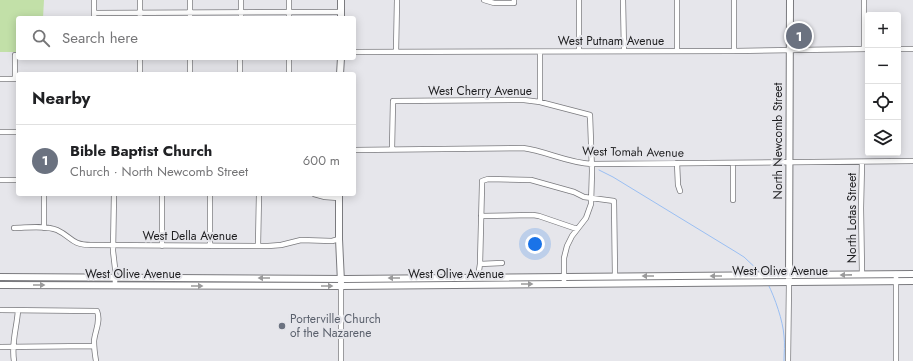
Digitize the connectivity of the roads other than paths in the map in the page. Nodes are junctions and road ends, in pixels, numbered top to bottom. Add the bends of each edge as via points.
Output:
1 (94, 0) edge
2 (140, 0) edge
3 (190, 0) edge
4 (241, 0) edge
5 (289, 0) edge
6 (341, 0) edge
7 (396, 0) edge
8 (484, 0) edge
9 (579, 0) edge
10 (624, 0) edge
11 (677, 0) edge
12 (734, 0) edge
13 (790, 0) edge
14 (864, 0) edge
15 (514, 1) edge
16 (140, 12) junction
17 (190, 12) junction
18 (241, 12) junction
19 (289, 12) junction
20 (94, 15) edge
21 (341, 15) edge
22 (140, 16) edge
23 (190, 16) edge
24 (241, 16) edge
25 (289, 16) edge
26 (866, 48) edge
27 (865, 49) edge
28 (901, 49) edge
29 (913, 49) edge
30 (790, 50) junction
31 (579, 51) junction
32 (624, 51) junction
33 (677, 51) junction
34 (734, 51) junction
35 (356, 52) edge
36 (396, 52) junction
37 (540, 52) junction
38 (15, 55) dead end
39 (140, 60) edge
40 (190, 60) edge
41 (240, 60) edge
42 (289, 60) edge
43 (340, 60) edge
44 (140, 72) edge
45 (190, 72) edge
46 (240, 72) edge
47 (289, 72) edge
48 (340, 72) edge
49 (0, 79) edge
50 (16, 79) edge
51 (540, 102) junction
52 (0, 132) edge
53 (16, 132) edge
54 (392, 149) junction
55 (356, 150) edge
56 (789, 162) junction
57 (862, 162) junction
58 (913, 162) edge
59 (677, 163) junction
60 (733, 163) junction
61 (592, 164) junction
62 (0, 180) edge
63 (16, 180) edge
64 (680, 192) dead end
65 (44, 196) edge
66 (114, 196) edge
67 (162, 196) edge
68 (210, 196) edge
69 (259, 196) edge
70 (321, 196) edge
71 (339, 196) edge
72 (591, 198) junction
73 (733, 200) dead end
74 (481, 216) junction
75 (14, 228) dead end
76 (44, 228) junction
77 (577, 229) junction
78 (339, 239) junction
79 (113, 246) junction
80 (162, 246) junction
81 (210, 246) junction
82 (258, 246) junction
83 (502, 263) dead end
84 (480, 264) junction
85 (862, 274) junction
86 (896, 274) junction
87 (913, 274) edge
88 (615, 276) junction
89 (478, 277) junction
90 (564, 277) junction
91 (0, 278) edge
92 (115, 278) junction
93 (341, 278) junction
94 (789, 279) junction
95 (896, 281) junction
96 (913, 281) edge
97 (564, 284) junction
98 (0, 285) edge
99 (115, 285) junction
100 (341, 286) junction
101 (0, 310) edge
102 (18, 310) junction
103 (0, 346) edge
104 (13, 346) junction
105 (94, 346) junction
106 (14, 361) edge
107 (96, 361) edge
108 (342, 361) edge
109 (788, 361) edge
110 (896, 361) edge

1 - 20 street
2 - 16 street
3 - 17 street
4 - 18 street
5 - 19 street
6 - 21 main road
7 - 36 street
8 - 15 street
9 - 31 street
10 - 32 street
11 - 33 street
12 - 34 street
13 - 30 main road, North Newcomb Street
14 - 26 street
16 - 17 street
16 - 20 street
16 - 22 street
17 - 18 street
17 - 23 street
18 - 19 street
18 - 24 street
19 - 21 street
19 - 25 street
27 - 30 street, West Putnam Avenue
28 - 29 street
30 - 34 street, West Putnam Avenue
30 - 56 main road, North Newcomb Street
31 - 32 street, West Putnam Avenue
31 - 37 street, West Putnam Avenue
32 - 33 street, West Putnam Avenue
33 - 34 street, West Putnam Avenue
35 - 36 street, West Putnam Avenue
36 - 37 street, West Putnam Avenue
37 - 51 street
38 - 50 street
39 - 44 street
40 - 45 street
41 - 46 street
42 - 47 street
43 - 48 main road
49 - 50 street
51 - 54 street, West Cherry Avenue via 393,101
51 - 61 street, West Cherry Avenue via 590,115
52 - 53 street
54 - 55 street, West Tomah Avenue
54 - 61 street, West Tomah Avenue via 523,148
56 - 57 street, West Tomah Avenue
56 - 60 street, West Tomah Avenue
56 - 94 main road, North Newcomb Street
57 - 58 street, West Tomah Avenue
57 - 85 street, North Lotas Street
59 - 60 street, West Tomah Avenue
59 - 61 street, West Tomah Avenue
59 - 64 street
60 - 73 street
61 - 72 street
62 - 63 street
65 - 76 street
66 - 79 street
67 - 80 street
68 - 81 street
69 - 82 street
70 - 71 street
71 - 78 main road
72 - 74 street via 531,180 488,180 482,182
72 - 77 street via 587,214
72 - 88 street via 614,201
74 - 77 street via 533,215
74 - 84 street
75 - 76 street, West Della Avenue
76 - 79 street, West Della Avenue via 57,230 82,245
77 - 90 street via 566,250
78 - 82 street, West Della Avenue via 301,240 281,245
78 - 93 main road
79 - 80 street, West Della Avenue
79 - 92 street
80 - 81 street, West Della Avenue
81 - 82 street, West Della Avenue
83 - 84 street
84 - 89 street
85 - 86 main road, West Olive Avenue
85 -> 94 main road, West Olive Avenue
86 - 87 main road, West Olive Avenue
86 - 95 street
88 - 90 main road, West Olive Avenue
94 -> 88 main road, West Olive Avenue
89 - 90 main road, West Olive Avenue
89 -> 93 main road, West Olive Avenue
90 - 97 street
91 - 92 main road, West Olive Avenue
93 -> 92 main road, West Olive Avenue
92 - 99 street
93 - 100 main road
94 - 95 main road, West Olive Avenue
94 - 97 main road, West Olive Avenue
94 - 109 street
95 - 96 main road, West Olive Avenue
95 - 110 street
100 -> 97 main road, West Olive Avenue
98 -> 99 main road, West Olive Avenue
99 -> 100 main road, West Olive Avenue
100 - 108 street
101 - 102 street
102 - 104 street
102 - 105 street via 97,311
103 - 104 street
104 - 105 street
104 - 106 street
105 - 107 street

